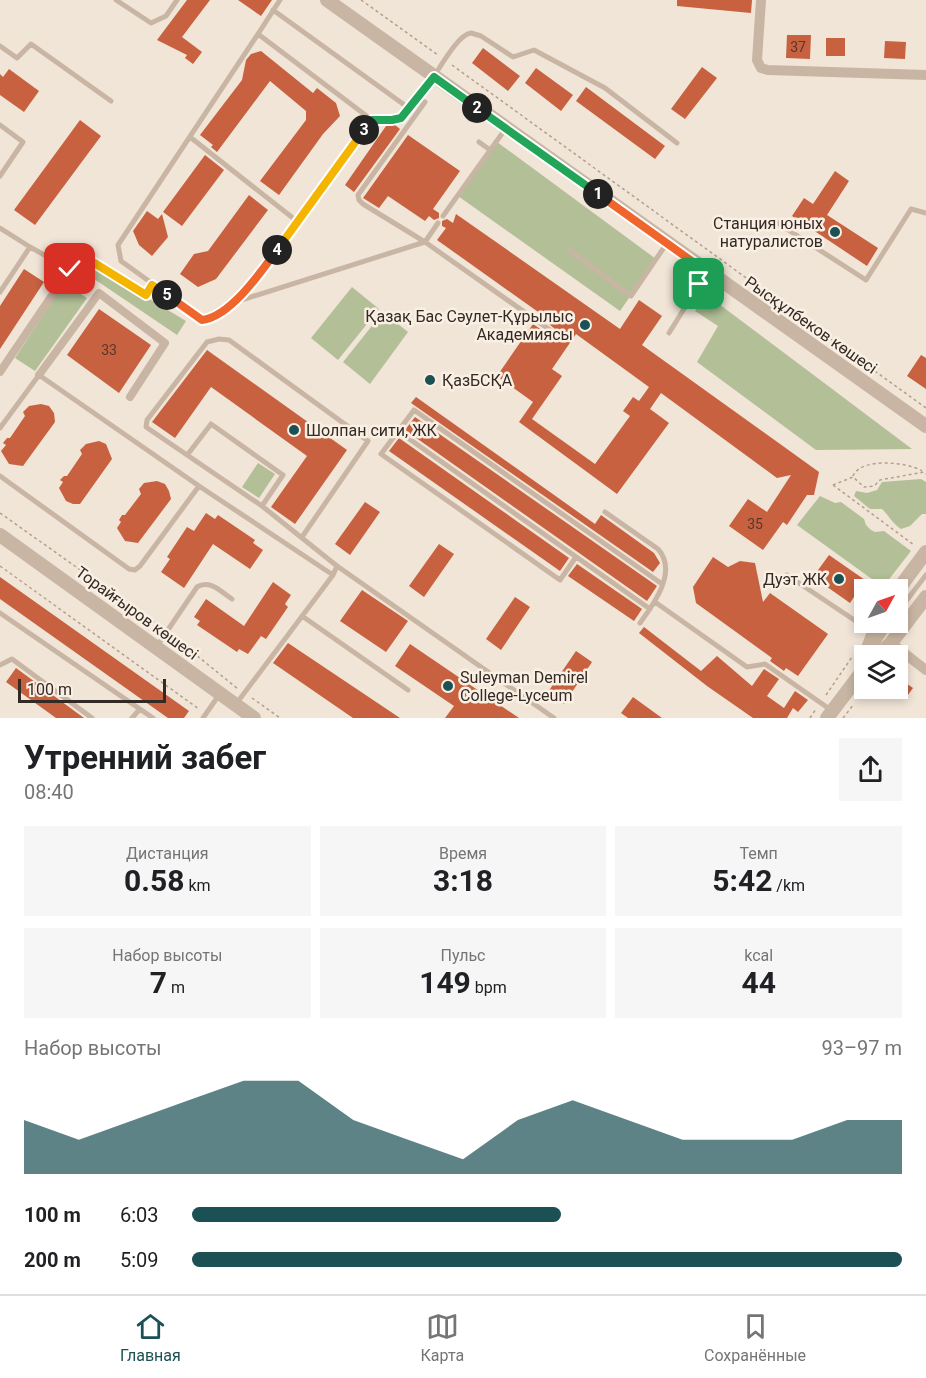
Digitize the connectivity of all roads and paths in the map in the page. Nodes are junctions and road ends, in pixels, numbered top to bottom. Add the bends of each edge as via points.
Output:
1 (116, 0) edge
2 (177, 0) edge
3 (280, 0) edge
4 (327, 0) edge
5 (361, 0) edge
6 (760, 0) edge
7 (273, 10) junction
8 (258, 34) junction
9 (0, 46) edge
10 (445, 60) junction
11 (926, 75) edge
12 (434, 77) junction
13 (111, 101) dead end
14 (425, 102) dead end
15 (410, 109) junction
16 (372, 120) junction
17 (0, 125) edge
18 (506, 128) junction
19 (190, 137) junction
20 (479, 142) dead end
21 (677, 142) dead end
22 (490, 150) junction
23 (0, 176) edge
24 (926, 213) edge
25 (443, 216) dead end
26 (298, 222) junction
27 (776, 222) dead end
28 (438, 223) dead end
29 (0, 228) edge
30 (425, 242) junction
31 (667, 243) junction
32 (30, 247) junction
33 (569, 250) dead end
34 (85, 257) joint
35 (71, 270) junction
36 (707, 272) junction
37 (152, 285) junction
38 (0, 292) edge
39 (230, 304) junction
40 (550, 330) dead end
41 (669, 333) dead end
42 (0, 372) edge
43 (39, 375) junction
44 (130, 398) dead end
45 (926, 408) edge
46 (926, 426) edge
47 (0, 428) edge
48 (398, 431) junction
49 (188, 454) junction
50 (925, 473) edge
51 (0, 476) edge
52 (853, 477) junction
53 (199, 486) junction
54 (262, 506) junction
55 (605, 512) dead end
56 (0, 513) edge
57 (0, 535) edge
58 (302, 537) junction
59 (921, 549) edge
60 (576, 557) junction
61 (0, 566) edge
62 (338, 566) junction
63 (926, 574) edge
64 (333, 575) junction
65 (787, 575) dead end
66 (904, 579) edge
67 (662, 584) junction
68 (926, 597) edge
69 (908, 598) edge
70 (232, 599) dead end
71 (655, 602) junction
72 (650, 609) junction
73 (0, 613) edge
74 (854, 615) edge
75 (302, 616) junction
76 (640, 623) dead end
77 (166, 631) junction
78 (891, 643) joint
79 (156, 648) junction
80 (0, 665) edge
81 (854, 667) edge
82 (926, 670) edge
83 (854, 679) edge
84 (408, 690) dead end
85 (244, 693) junction
86 (220, 694) junction
87 (235, 705) junction
88 (140, 709) junction
89 (826, 711) edge
90 (204, 716) edge
91 (92, 718) edge
92 (132, 718) edge
93 (153, 718) edge
94 (254, 718) edge
95 (280, 718) edge
96 (554, 718) edge
97 (810, 718) edge

1 - 2 lane via 151,23 165,16
3 - 7 lane
4 - 12 street, Рысқұлбеков көшесі
5 - 10 path
6 - 11 street via 757,60 762,68
7 - 8 lane
7 - 15 lane
8 - 16 lane
8 - 19 lane
9 - 13 lane via 17,58 31,44
10 - 12 lane
10 - 21 lane via 462,36 471,33 513,57 534,50 540,52 605,88
10 - 45 path
12 - 15 lane
12 - 18 street, Рысқұлбеков көшесі
14 - 30 lane via 358,195 363,204
15 - 16 lane via 401,118
16 - 26 lane
17 - 23 lane via 22,142
18 - 22 lane
18 - 31 street, Рысқұлбеков көшесі
19 - 26 lane
19 - 37 lane via 118,245 121,261
20 - 22 lane
22 - 25 lane
24 - 27 lane via 911,209 866,279
26 - 39 lane via 249,287
28 - 30 lane
29 - 32 lane
30 - 39 lane
30 - 40 lane
31 - 33 lane via 631,296
31 - 36 street, Рысқұлбеков көшесі
32 - 35 lane
32 - 38 lane
34 - 35 street via 80,254
34 - 37 path via 146,295
35 - 42 street
36 - 41 lane
36 - 46 street, Рысқұлбеков көшесі
37 - 39 lane via 202,320 218,316
43 - 44 street via 99,293 165,343
43 - 47 lane
43 - 53 lane
48 - 60 lane
48 - 60 lane via 381,454 560,579
48 - 67 lane via 414,410
49 - 54 lane
49 - 54 lane via 211,424 283,475
49 - 58 lane via 147,428 146,423 203,346 213,340 229,340 368,441
50 - 52 path via 880,480 874,486 864,487
50 - 52 path via 914,466 877,463 856,470
51 - 53 lane via 135,570
52 - 59 path via 833,485
53 - 64 lane
54 - 58 lane
55 - 67 lane via 665,556
56 - 77 path
57 - 79 street, Торайғыров көшесі
58 - 62 lane
59 - 66 street
60 - 72 lane
61 - 90 path
62 - 64 lane
62 - 96 lane
63 - 69 lane
64 - 75 lane
65 - 74 lane
67 - 71 lane
68 - 78 street
70 - 77 lane via 203,583
71 - 72 lane
71 - 89 lane via 747,667 765,664
72 - 76 lane
73 - 88 lane
75 - 84 lane
75 - 85 lane
77 - 79 lane
77 - 85 path
78 - 82 street
79 - 86 street, Торайғыров көшесі
80 - 91 lane via 12,659
81 - 89 path
83 - 89 street
85 - 87 lane
85 - 95 path
86 - 87 street, Торайғыров көшесі
86 - 90 lane
87 - 94 street, Торайғыров көшесі
88 - 92 lane
88 - 93 lane
89 - 97 path

